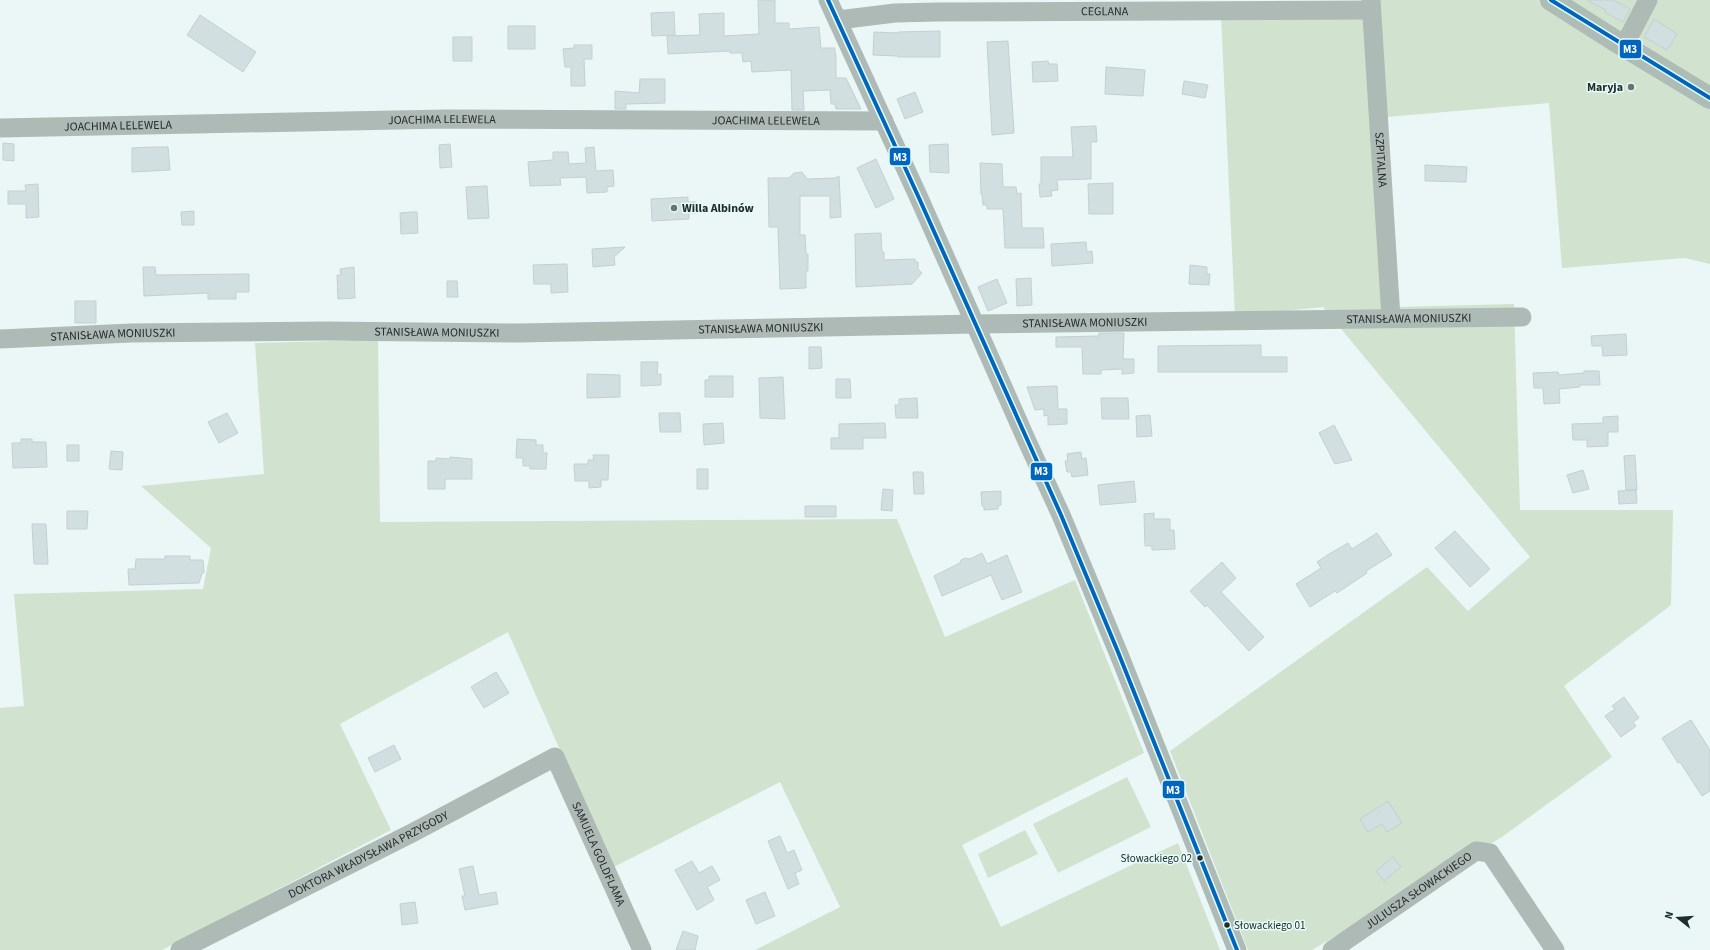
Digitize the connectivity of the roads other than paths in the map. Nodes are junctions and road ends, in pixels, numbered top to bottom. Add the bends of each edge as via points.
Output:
1 (828, 0) edge
2 (1551, 0) edge
3 (1648, 0) edge
4 (1371, 5) edge
5 (838, 20) junction
6 (1624, 46) junction
7 (1710, 98) edge
8 (884, 121) junction
9 (0, 128) edge
10 (1522, 317) dead end
11 (1391, 318) junction
12 (975, 324) junction
13 (0, 339) edge
14 (556, 757) joint
15 (180, 950) edge
16 (642, 950) edge
17 (1236, 950) edge
18 (1332, 950) edge
19 (1555, 950) edge

1 - 5 street
2 - 6 main road
3 - 6 street
4 - 5 street, CEGLANA via 923,12
4 - 11 street, SZPITALNA
5 - 8 street
6 - 7 main road
8 - 9 street, JOACHIMA LELEWELA via 446,119
8 - 12 street
10 - 11 street, STANISŁAWA MONIUSZKI
11 - 12 street, STANISŁAWA MONIUSZKI
12 - 13 street, STANISŁAWA MONIUSZKI via 519,333 131,333
12 - 17 street via 1061,515
14 - 15 street, DOKTORA WŁADYSŁAWA PRZYGODY
14 - 16 street, SAMUELA GOLDFLAMA
18 - 19 street, JULIUSZA SŁOWACKIEGO via 1476,851 1490,853

